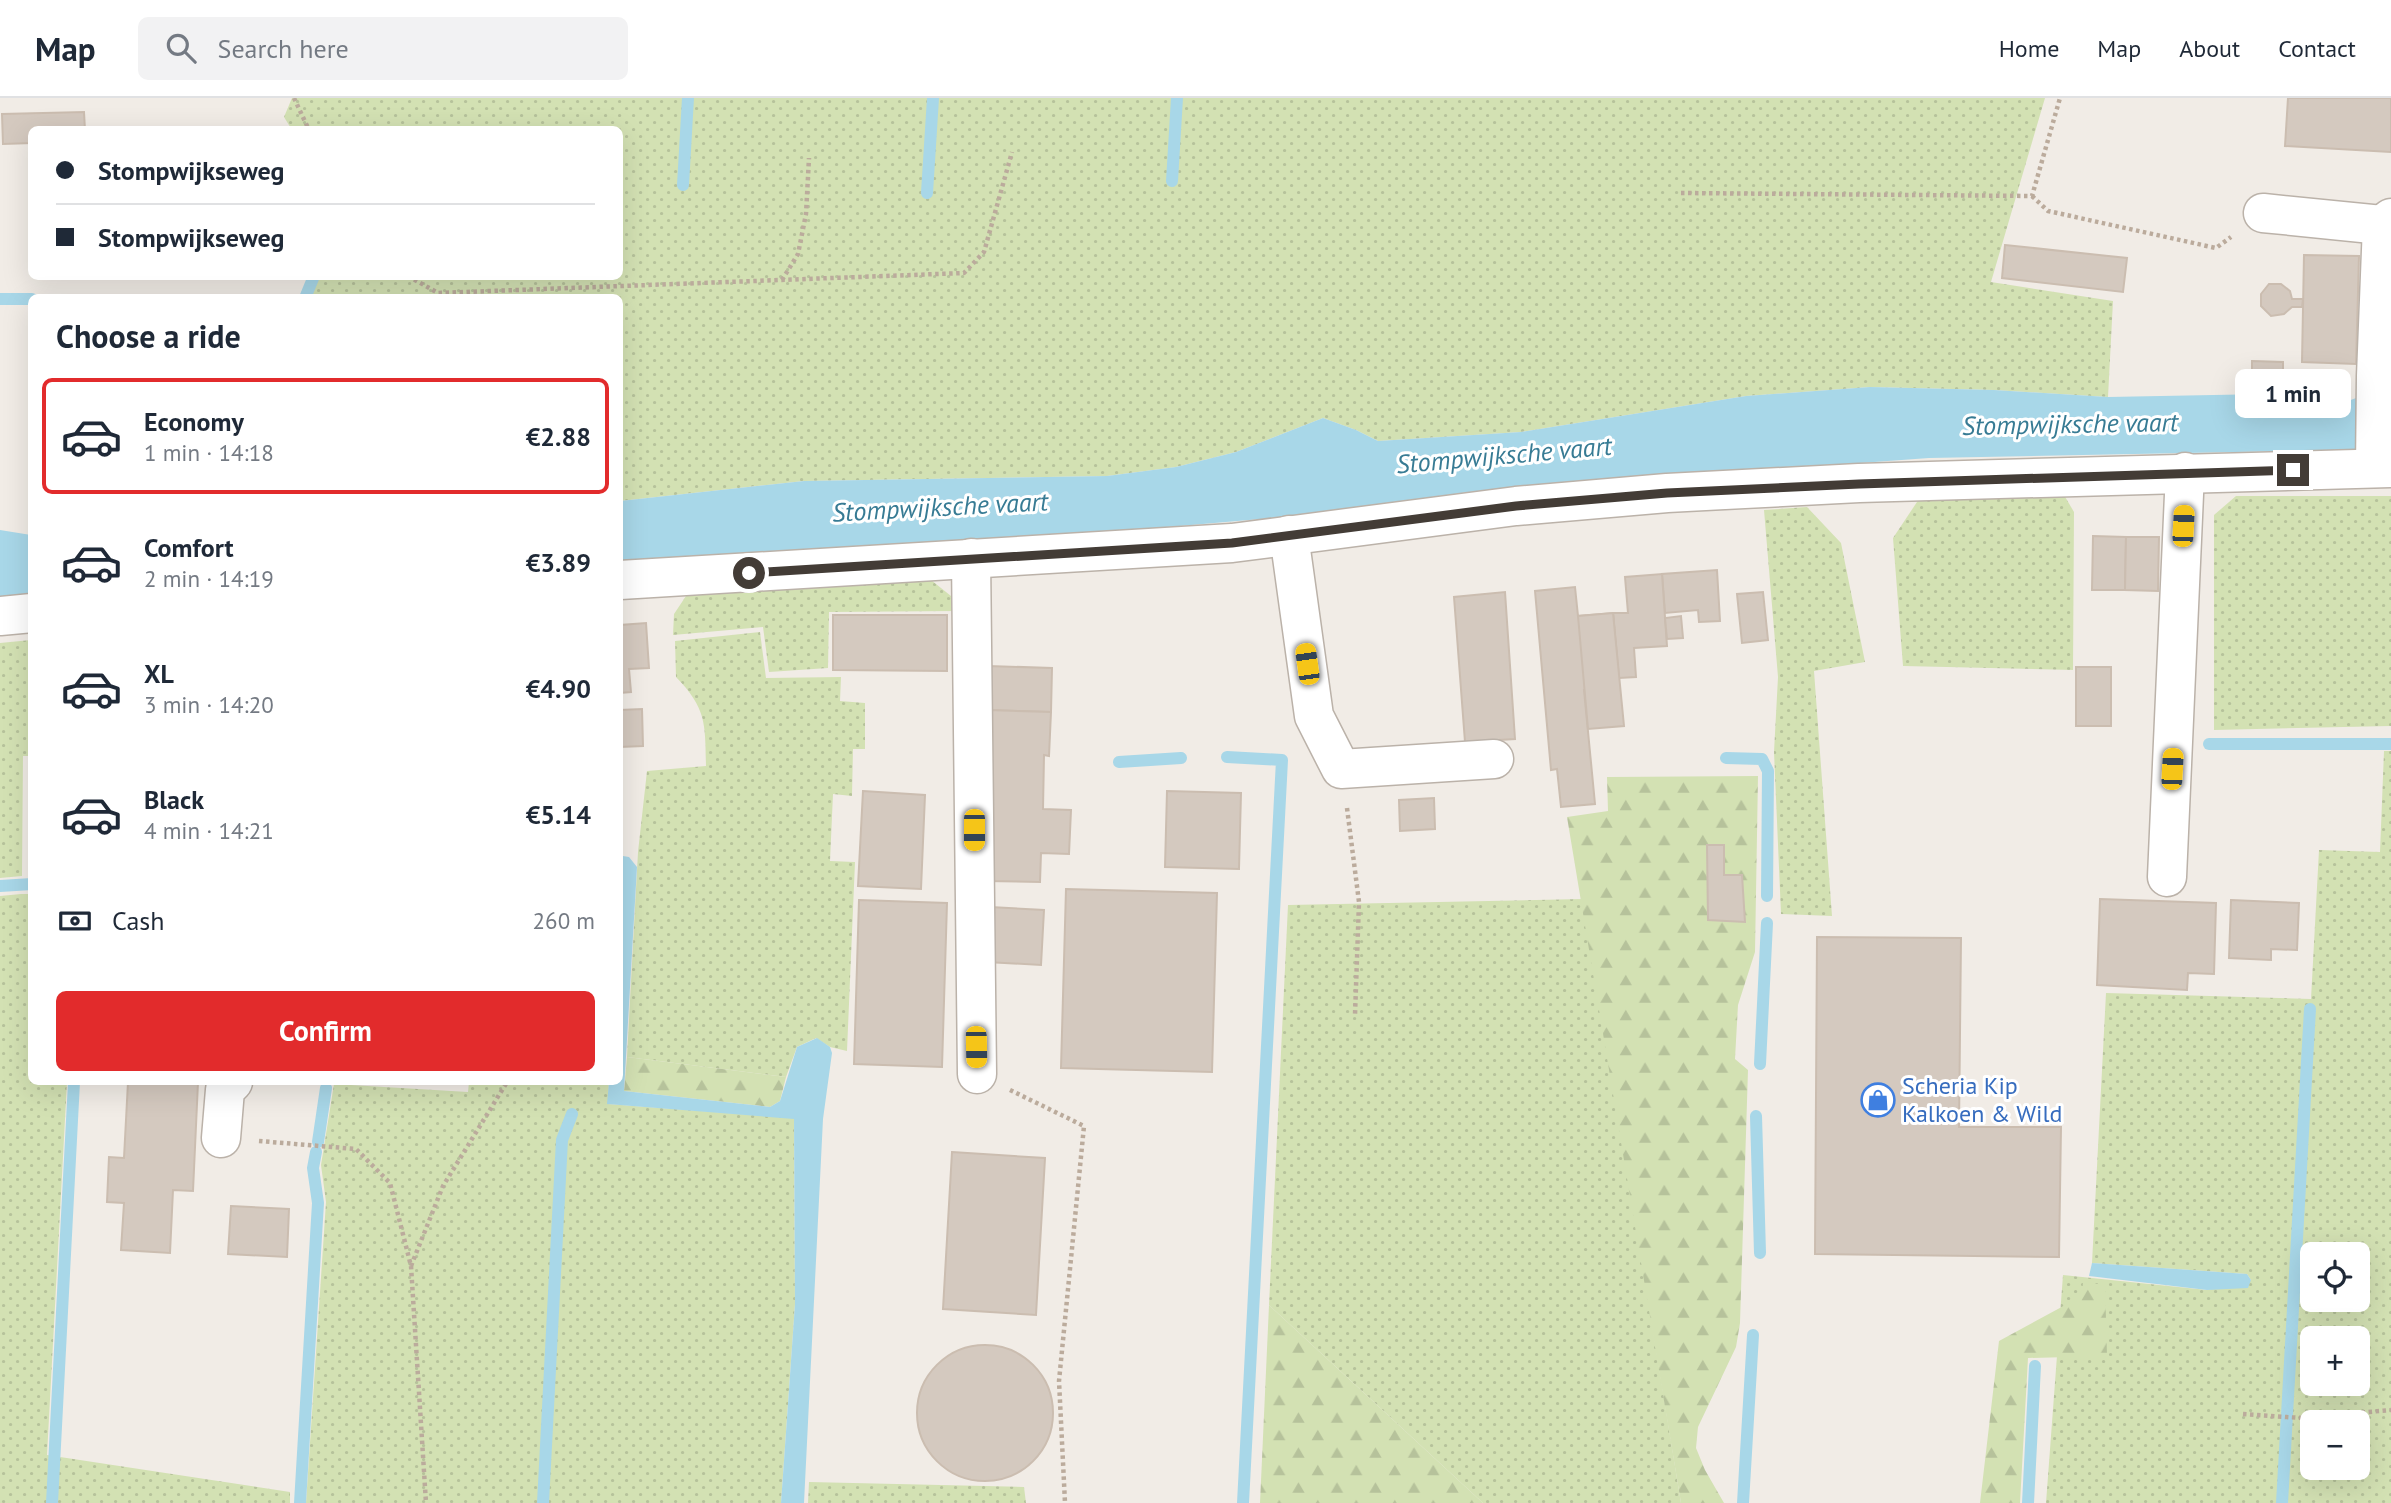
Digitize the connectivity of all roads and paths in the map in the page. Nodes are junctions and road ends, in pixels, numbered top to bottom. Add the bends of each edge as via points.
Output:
1 (294, 98) edge
2 (2060, 98) edge
3 (307, 126) edge
4 (1012, 152) dead end
5 (809, 158) dead end
6 (1681, 193) dead end
7 (2032, 197) junction
8 (2263, 213) joint
9 (2386, 222) edge
10 (415, 280) edge
11 (782, 280) junction
12 (2380, 462) edge
13 (2185, 472) junction
14 (1289, 535) junction
15 (971, 558) junction
16 (623, 580) edge
17 (28, 613) edge
18 (0, 616) edge
19 (1494, 759) dead end
20 (1341, 768) junction
21 (2167, 877) dead end
22 (1355, 1015) dead end
23 (977, 1074) joint
24 (230, 1085) edge
25 (505, 1085) edge
26 (220, 1138) joint
27 (411, 1266) junction
28 (2391, 1410) edge
29 (2243, 1414) dead end
30 (426, 1503) edge
31 (1065, 1503) edge

1 - 3 path
2 - 7 path
4 - 11 path via 984,252 964,273
5 - 11 path via 798,254
6 - 7 path
7 - 8 path via 2048,211 2216,248
8 - 9 street
9 - 12 street via 2376,376
10 - 11 path via 438,293
12 - 13 street
13 - 14 street via 1667,493 1516,506
13 - 21 street
14 - 15 street via 1232,543
14 - 20 street via 1314,716
15 - 16 street
15 - 23 street
17 - 18 street
19 - 20 street
20 - 22 path via 1359,901
23 - 31 path via 1084,1126 1059,1381
24 - 26 street via 225,1090
25 - 27 path via 443,1186
26 - 27 path via 356,1149 390,1183
27 - 30 path
28 - 29 path via 2301,1418

